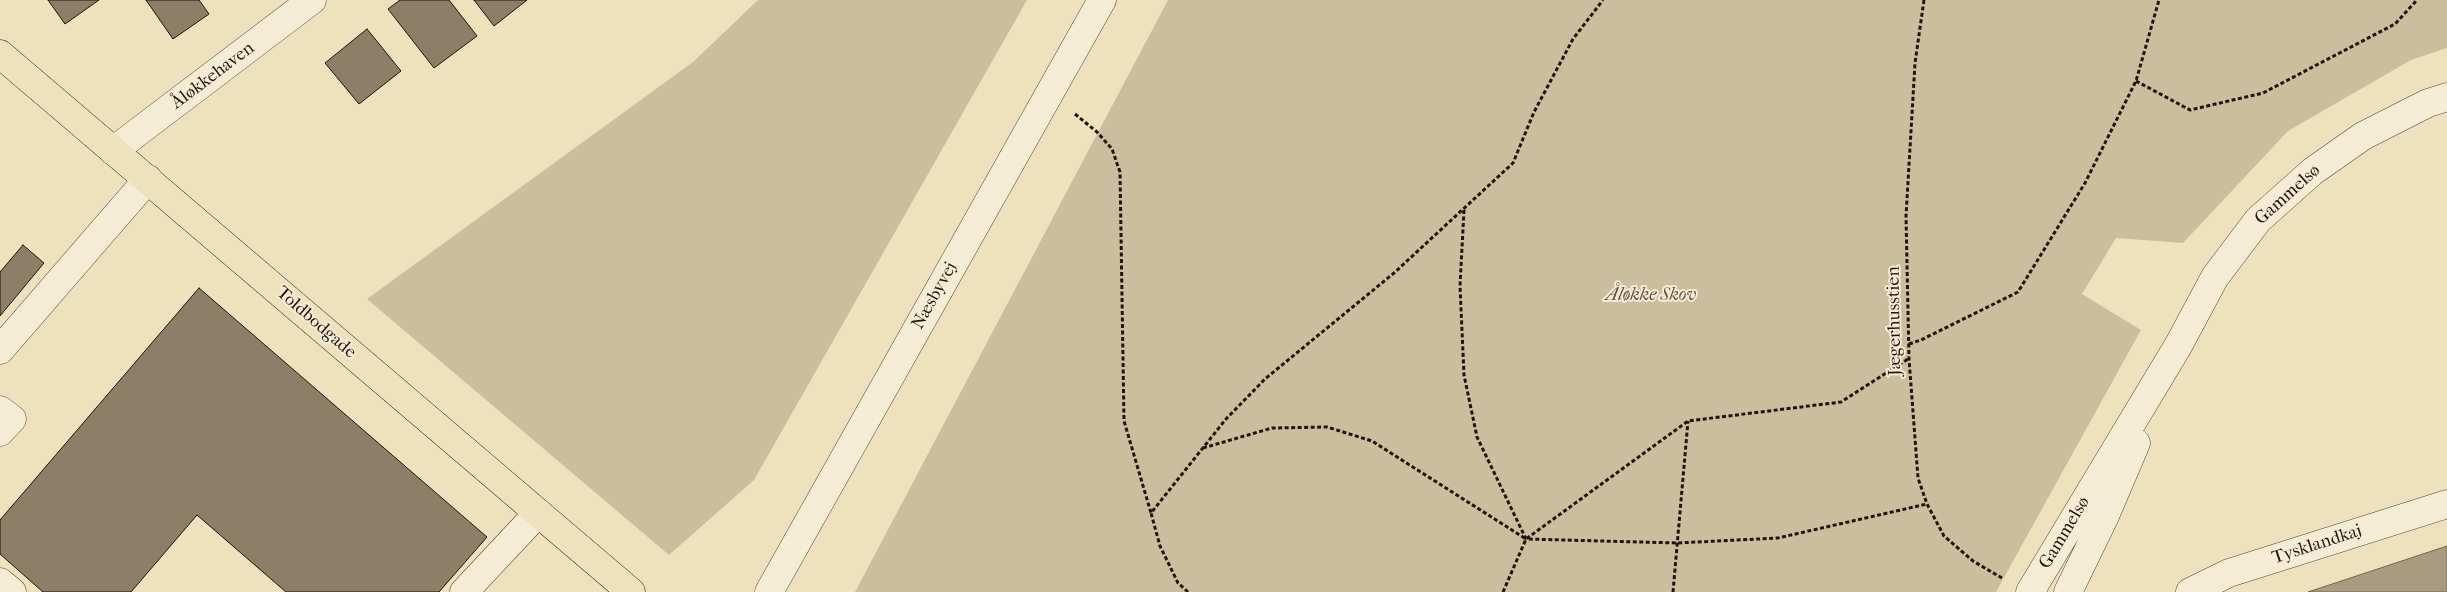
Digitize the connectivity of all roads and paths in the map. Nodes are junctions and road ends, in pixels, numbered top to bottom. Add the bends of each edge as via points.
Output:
1 (312, 0) edge
2 (1102, 0) edge
3 (1602, 0) edge
4 (1924, 0) edge
5 (2159, 0) edge
6 (2417, 0) edge
7 (0, 54) edge
8 (2136, 81) junction
9 (1050, 92) junction
10 (2447, 97) edge
11 (113, 151) junction
12 (148, 179) junction
13 (1464, 210) junction
14 (1909, 344) junction
15 (2178, 346) junction
16 (0, 350) edge
17 (1909, 358) junction
18 (0, 410) edge
19 (1688, 420) junction
20 (0, 432) edge
21 (1202, 448) junction
22 (1927, 504) junction
23 (2447, 504) edge
24 (538, 513) junction
25 (1151, 513) junction
26 (1526, 539) junction
27 (1677, 544) junction
28 (2003, 579) dead end
29 (0, 582) edge
30 (12, 592) edge
31 (464, 592) edge
32 (631, 592) edge
33 (769, 592) edge
34 (1188, 592) edge
35 (1503, 592) edge
36 (1673, 592) edge
37 (2030, 592) edge
38 (2068, 592) edge
39 (2190, 592) edge

1 - 11 street, Åløkkehaven
2 - 9 street, Næsbyvej
3 - 13 path via 1573,40 1534,112 1512,163
4 - 14 path, Jægerhusstien via 1915,63 1906,216
5 - 8 path
6 - 8 path via 2395,24 2262,93 2190,110
7 - 11 main road, Toldbodgade
8 - 14 path via 2085,183 2018,292
9 - 25 path via 1112,149 1120,172 1124,422
9 - 33 street, Næsbyvej
10 - 15 street, Gammelsø via 2363,136 2312,171 2258,220 2215,277
11 - 12 main road, Toldbodgade
12 - 16 street
12 - 24 main road, Toldbodgade
13 - 21 path via 1394,273 1265,379
13 - 26 path via 1460,286 1464,375 1477,437
14 - 17 path, Jægerhusstien
15 - 37 street, Gammelsø
15 - 38 street, Gammelsø via 2104,518
17 - 19 path via 1841,402
17 - 22 path, Jægerhusstien via 1918,478
18 - 20 street via 12,419
19 - 26 path
19 - 27 path
21 - 25 path
21 - 26 path via 1272,428 1327,427 1372,442
22 - 27 path via 1778,538
22 - 28 path, Jægerhusstien via 1944,536 1973,561
23 - 39 street, Tysklandkaj via 2229,573
24 - 31 street
24 - 32 main road, Toldbodgade
25 - 34 path via 1160,546 1178,583
26 - 27 path
26 - 35 path
27 - 36 path
29 - 30 street

